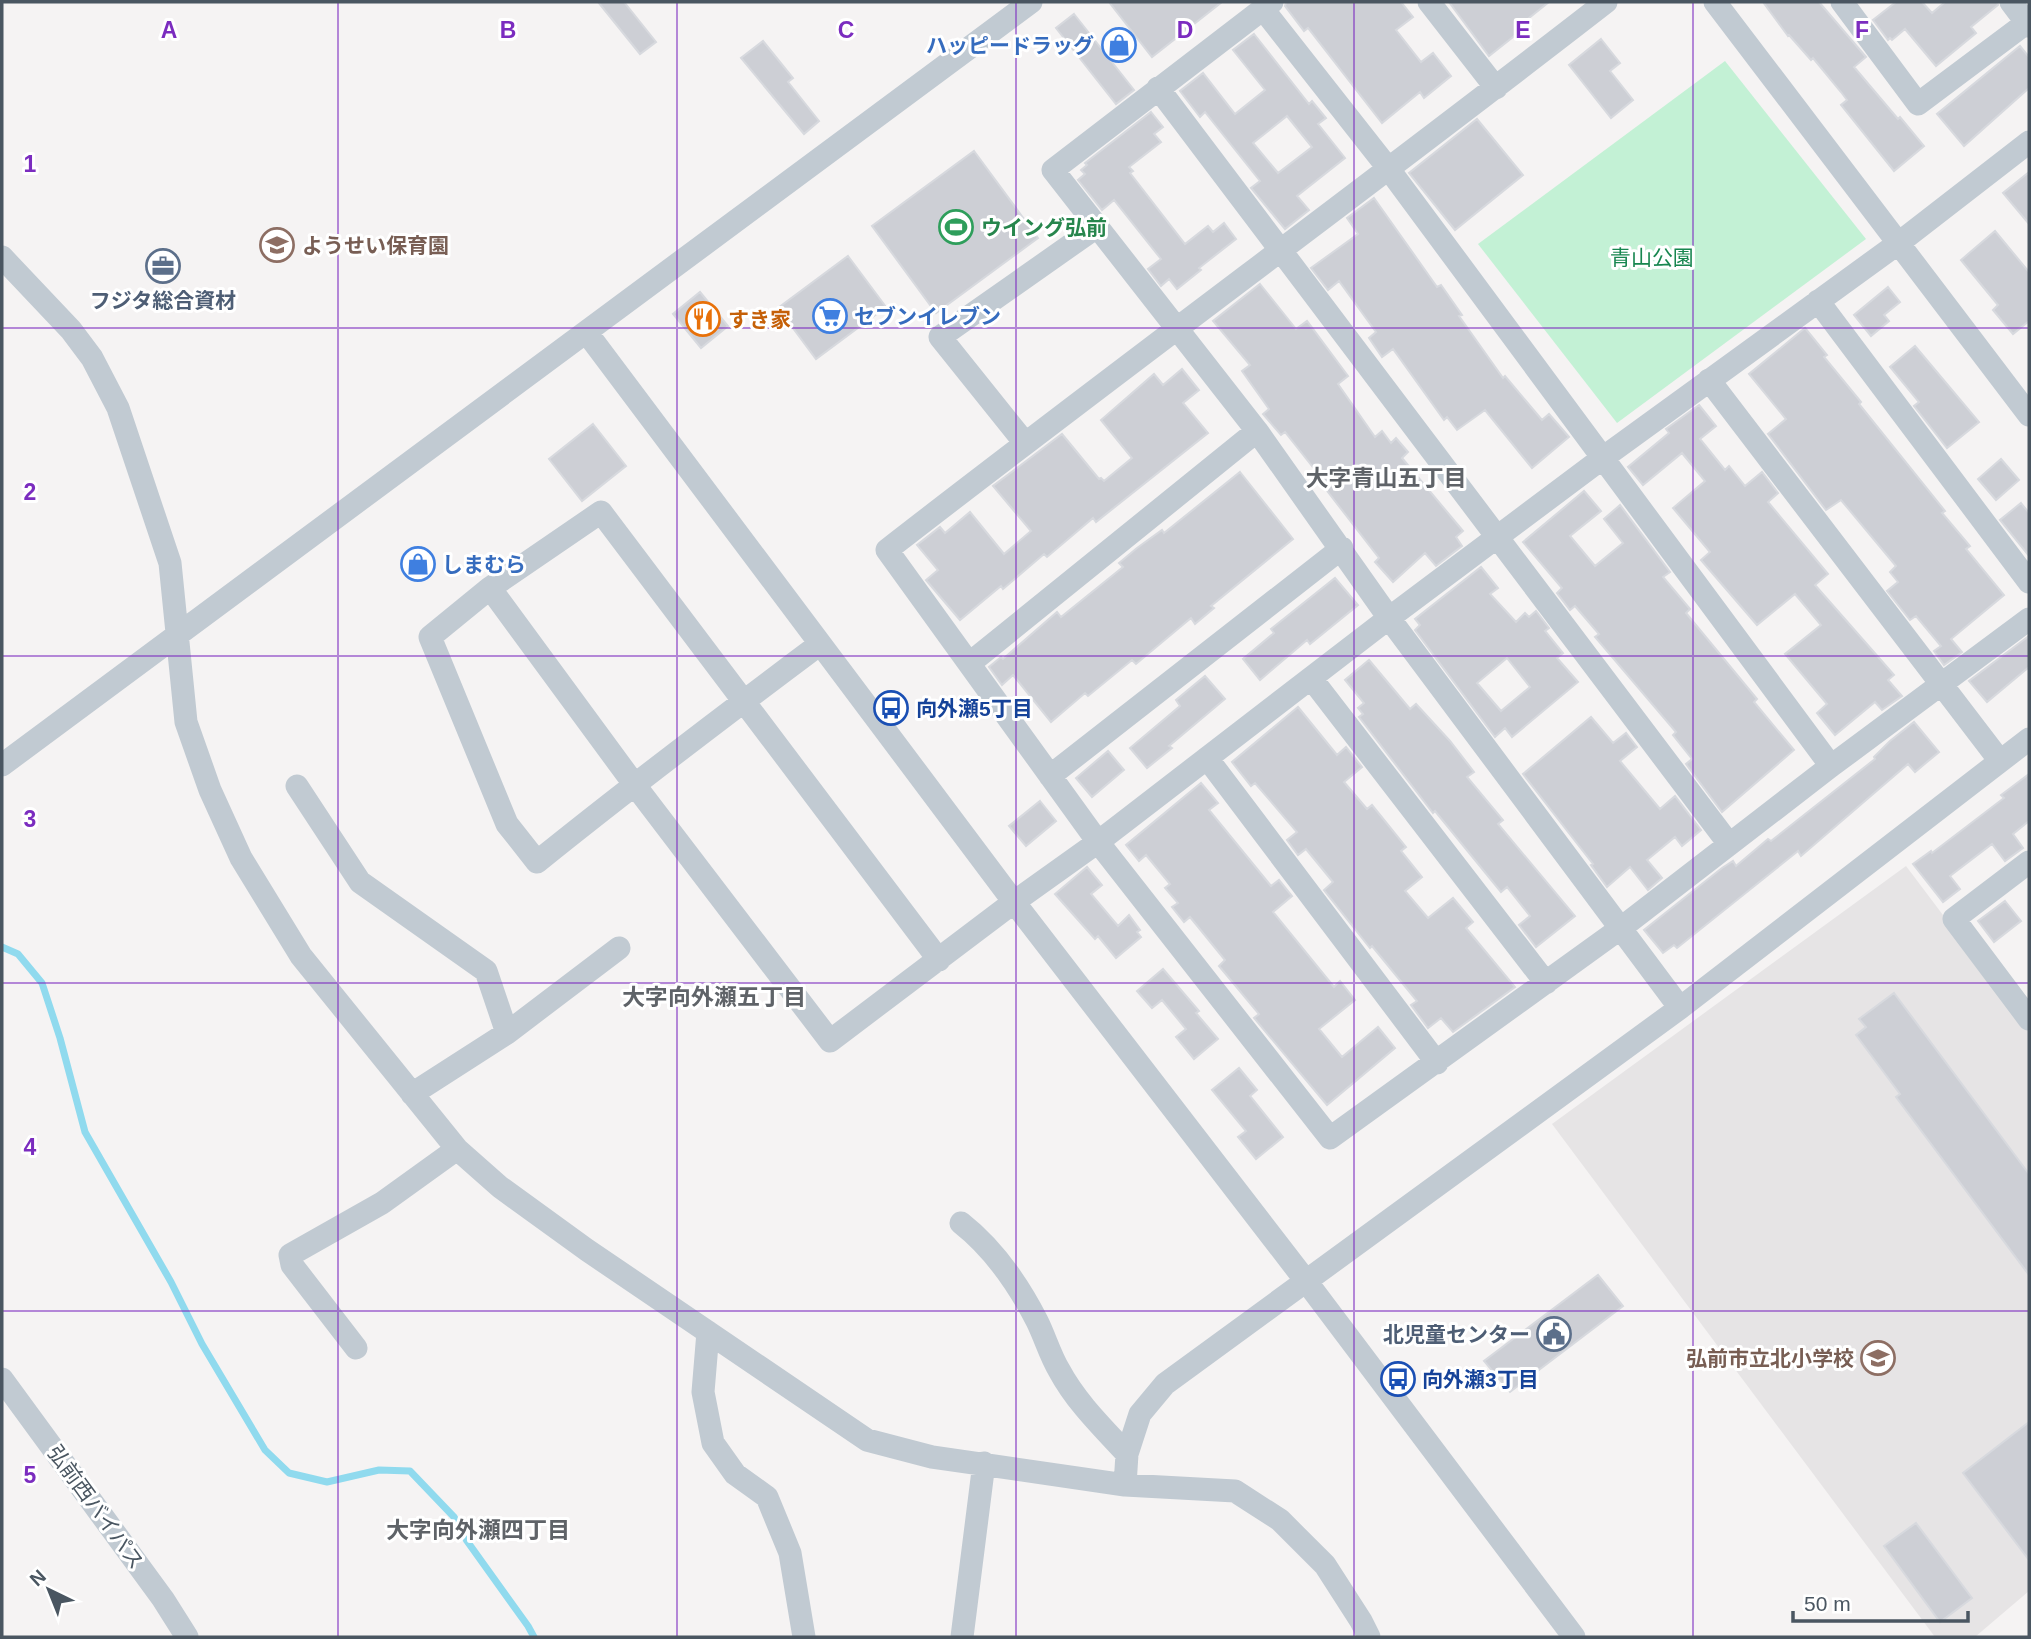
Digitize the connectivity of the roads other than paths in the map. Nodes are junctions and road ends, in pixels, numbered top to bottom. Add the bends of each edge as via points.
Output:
1 (1031, 2) edge
2 (1429, 2) edge
3 (1606, 2) edge
4 (1715, 2) edge
5 (1842, 2) edge
6 (2011, 2) edge
7 (1268, 5) edge
8 (2029, 24) edge
9 (1158, 88) junction
10 (1496, 88) junction
11 (2029, 142) edge
12 (1388, 168) junction
13 (1098, 226) junction
14 (1899, 242) junction
15 (1281, 252) junction
16 (2, 257) edge
17 (1818, 301) junction
18 (1175, 328) junction
19 (587, 333) junction
20 (1709, 380) junction
21 (2029, 415) edge
22 (1257, 430) junction
23 (1025, 443) junction
24 (1604, 457) junction
25 (1497, 538) junction
26 (1342, 548) junction
27 (2029, 582) edge
28 (490, 588) junction
29 (1389, 618) junction
30 (2029, 619) edge
31 (178, 636) junction
32 (820, 643) junction
33 (970, 663) junction
34 (1311, 678) junction
35 (1941, 684) junction
36 (744, 701) junction
37 (2029, 739) edge
38 (1207, 758) junction
39 (2000, 761) junction
40 (2, 765) edge
41 (1831, 766) junction
42 (1050, 776) junction
43 (634, 784) junction
44 (297, 786) dead end
45 (1098, 842) junction
46 (1730, 844) junction
47 (2029, 862) edge
48 (1014, 902) junction
49 (1621, 928) junction
50 (619, 948) dead end
51 (939, 960) junction
52 (1546, 983) junction
53 (1680, 1007) junction
54 (2029, 1018) edge
55 (507, 1033) junction
56 (1437, 1063) junction
57 (412, 1094) junction
58 (457, 1149) junction
59 (961, 1223) dead end
60 (1306, 1281) junction
61 (708, 1332) junction
62 (356, 1348) dead end
63 (2, 1379) edge
64 (1126, 1454) junction
65 (985, 1463) junction
66 (1125, 1485) junction
67 (187, 1637) edge
68 (804, 1637) edge
69 (962, 1637) edge
70 (1369, 1637) edge
71 (1574, 1637) edge

1 - 19 street
2 - 10 street
3 - 10 street
4 - 14 street
5 - 8 street via 1918,104
6 - 8 street
7 - 9 street
7 - 12 street
9 - 13 street via 1053,170
9 - 15 street
10 - 12 street
11 - 14 street
12 - 15 street
12 - 24 street
13 - 18 street
13 - 23 street via 940,337
14 - 17 street
14 - 21 street
15 - 18 street
15 - 25 street
16 - 31 street via 78,339 118,408 170,563
17 - 20 street
17 - 27 street
18 - 22 street
18 - 23 street
19 - 31 street
19 - 32 street
20 - 24 street
20 - 35 street
22 - 26 street
22 - 33 street
23 - 33 street via 887,550
24 - 25 street
24 - 41 street
25 - 29 street
25 - 46 street
26 - 29 street
26 - 42 street
28 - 36 street via 601,512
28 - 43 street
28 - 43 street via 430,638 507,824 537,862
29 - 34 street
29 - 49 street
30 - 35 street
31 - 40 street
31 - 57 street via 186,722 241,858 301,956
32 - 36 street
32 - 48 street
33 - 42 street
34 - 38 street
34 - 52 street
35 - 39 street
35 - 41 street
36 - 43 street
36 - 51 street
37 - 39 street
38 - 45 street
38 - 56 street
39 - 53 street
41 - 46 street
42 - 45 street
43 - 51 street via 830,1041
44 - 55 street via 360,882 486,971
45 - 48 street
45 - 56 street via 1330,1138
46 - 49 street
47 - 54 street via 1954,919
48 - 51 street
48 - 60 street
49 - 52 street
49 - 53 street
50 - 55 street
52 - 56 street
53 - 60 street
55 - 57 street
57 - 58 street
58 - 61 street via 500,1187
58 - 62 street via 382,1203 290,1255 292,1265
59 - 64 street via 1008,1272 1079,1401
60 - 64 street via 1165,1384 1140,1414
60 - 71 street
61 - 65 street via 867,1440 932,1457
61 - 68 street via 703,1392 713,1443 735,1475 767,1497 790,1553
63 - 67 street, 弘前西バイパス
64 - 66 street
65 - 66 street
65 - 69 street
66 - 70 street via 1236,1491 1280,1520 1325,1565

